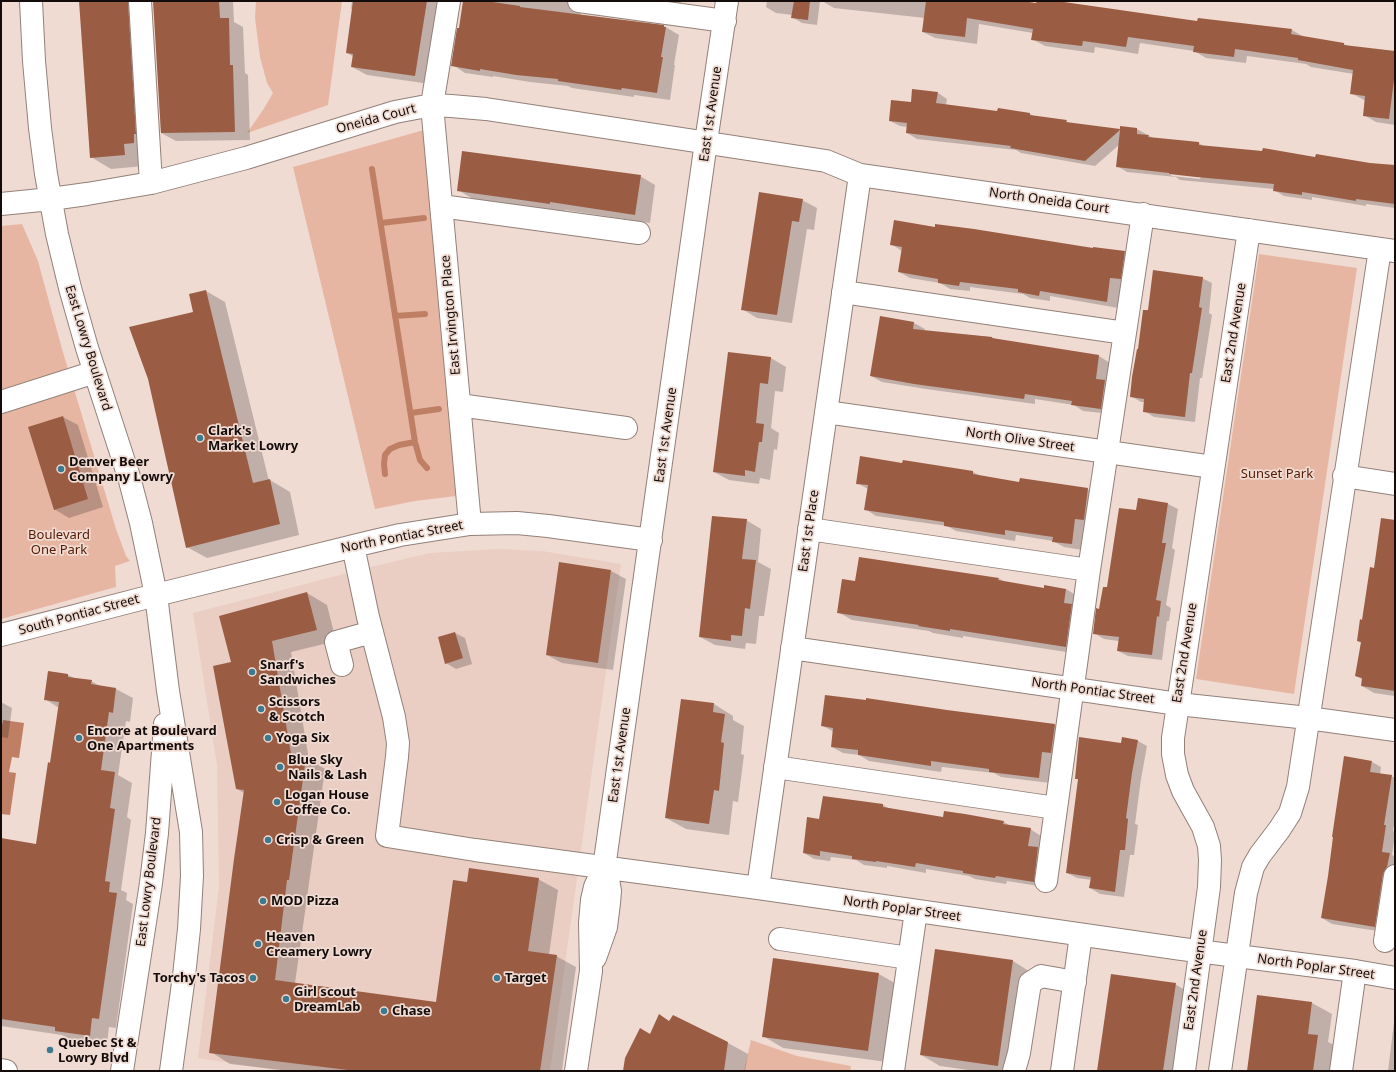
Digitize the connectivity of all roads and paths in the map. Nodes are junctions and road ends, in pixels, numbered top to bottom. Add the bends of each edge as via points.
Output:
1 (31, 1) edge
2 (140, 1) edge
3 (449, 1) edge
4 (579, 1) edge
5 (726, 11) edge
6 (432, 105) junction
7 (706, 142) junction
8 (860, 175) junction
9 (151, 182) junction
10 (51, 200) junction
11 (1, 204) edge
12 (441, 206) junction
13 (1143, 214) junction
14 (1249, 230) junction
15 (639, 233) dead end
16 (1387, 250) edge
17 (843, 292) junction
18 (1125, 333) junction
19 (95, 372) junction
20 (1, 402) edge
21 (459, 405) junction
22 (826, 412) junction
23 (626, 428) dead end
24 (1108, 452) junction
25 (1213, 467) junction
26 (1344, 476) junction
27 (1395, 484) edge
28 (470, 524) junction
29 (809, 529) junction
30 (651, 540) junction
31 (353, 546) junction
32 (1090, 570) junction
33 (156, 595) junction
34 (372, 632) junction
35 (1, 635) edge
36 (792, 648) junction
37 (342, 665) dead end
38 (1073, 688) junction
39 (168, 691) junction
40 (1178, 704) junction
41 (1308, 718) junction
42 (1395, 730) edge
43 (775, 767) junction
44 (1056, 808) junction
45 (604, 868) junction
46 (1395, 876) edge
47 (1046, 881) dead end
48 (758, 888) junction
49 (916, 911) junction
50 (1081, 935) junction
51 (780, 939) dead end
52 (1385, 942) dead end
53 (1200, 952) junction
54 (1236, 956) junction
55 (909, 958) junction
56 (1355, 971) junction
57 (1395, 978) edge
58 (1075, 982) junction
59 (1, 1070) edge
60 (6, 1071) edge
61 (122, 1071) edge
62 (171, 1071) edge
63 (576, 1071) edge
64 (893, 1071) edge
65 (1014, 1071) edge
66 (1062, 1071) edge
67 (1184, 1071) edge
68 (1220, 1071) edge
69 (1341, 1071) edge

1 - 10 street, East Lowry Boulevard via 38,107
2 - 9 street
3 - 6 street, East Irvington Place
4 - 5 street
5 - 7 street, East 1st Avenue
6 - 7 street, Oneida Court via 486,109
6 - 9 street, Oneida Court via 395,112 246,158
6 - 12 street, East Irvington Place
7 - 8 street, North Oneida Court via 826,161
7 - 30 street, East 1st Avenue
8 - 13 street, North Oneida Court
8 - 17 street, East 1st Place
9 - 10 street, Oneida Court
10 - 11 street, Oneida Court
10 - 19 street, East Lowry Boulevard via 66,275
12 - 15 street
12 - 21 street, East Irvington Place
13 - 14 street, North Oneida Court
13 - 18 street
14 - 16 street, North Oneida Court
14 - 25 street, East 2nd Avenue
16 - 26 street
17 - 18 street
17 - 22 street, East 1st Place
18 - 24 street
19 - 20 street
19 - 33 street, East Lowry Boulevard via 129,478
21 - 23 street
21 - 28 street, East Irvington Place
22 - 24 street, North Olive Street
22 - 29 street, East 1st Place
24 - 25 street, North Olive Street
24 - 32 street
25 - 40 street, East 2nd Avenue
26 - 27 street
26 - 41 street
28 - 30 street, North Pontiac Street via 517,523
28 - 31 street, North Pontiac Street via 400,535
29 - 32 street
29 - 36 street, East 1st Place
30 - 45 street, East 1st Avenue
31 - 33 street, North Pontiac Street
31 - 34 street
32 - 38 street
33 - 35 street, South Pontiac Street
33 - 39 street, East Lowry Boulevard
34 - 37 street via 336,642
34 - 45 street, North Poplar Street via 394,717 398,743 387,836
36 - 38 street, North Pontiac Street
36 - 43 street, East 1st Place
38 - 40 street, North Pontiac Street
38 - 44 street
39 - 61 street, East Lowry Boulevard via 151,883
39 - 62 street, East Lowry Boulevard via 191,832 192,861 189,929
40 - 41 street, North Pontiac Street
40 - 53 street, East 2nd Avenue via 1173,738 1175,768 1183,791 1203,827 1209,846 1209,888
41 - 42 street, North Pontiac Street
41 - 54 street via 1294,802 1280,830 1253,867
43 - 44 street
43 - 48 street, East 1st Place
44 - 47 street
45 - 48 street, North Poplar Street
45 - 63 street, East 1st Avenue via 594,887 592,900 591,971
46 - 52 street
48 - 49 street, North Poplar Street
49 - 50 street, North Poplar Street
49 - 55 street
50 - 53 street, North Poplar Street
50 - 58 street
51 - 55 street
53 - 54 street, North Poplar Street
53 - 67 street, East 2nd Avenue
54 - 56 street, North Poplar Street
54 - 68 street
55 - 64 street
56 - 57 street, North Poplar Street
56 - 69 street
58 - 65 street via 1041,976 1030,982
58 - 66 street
59 - 60 street

